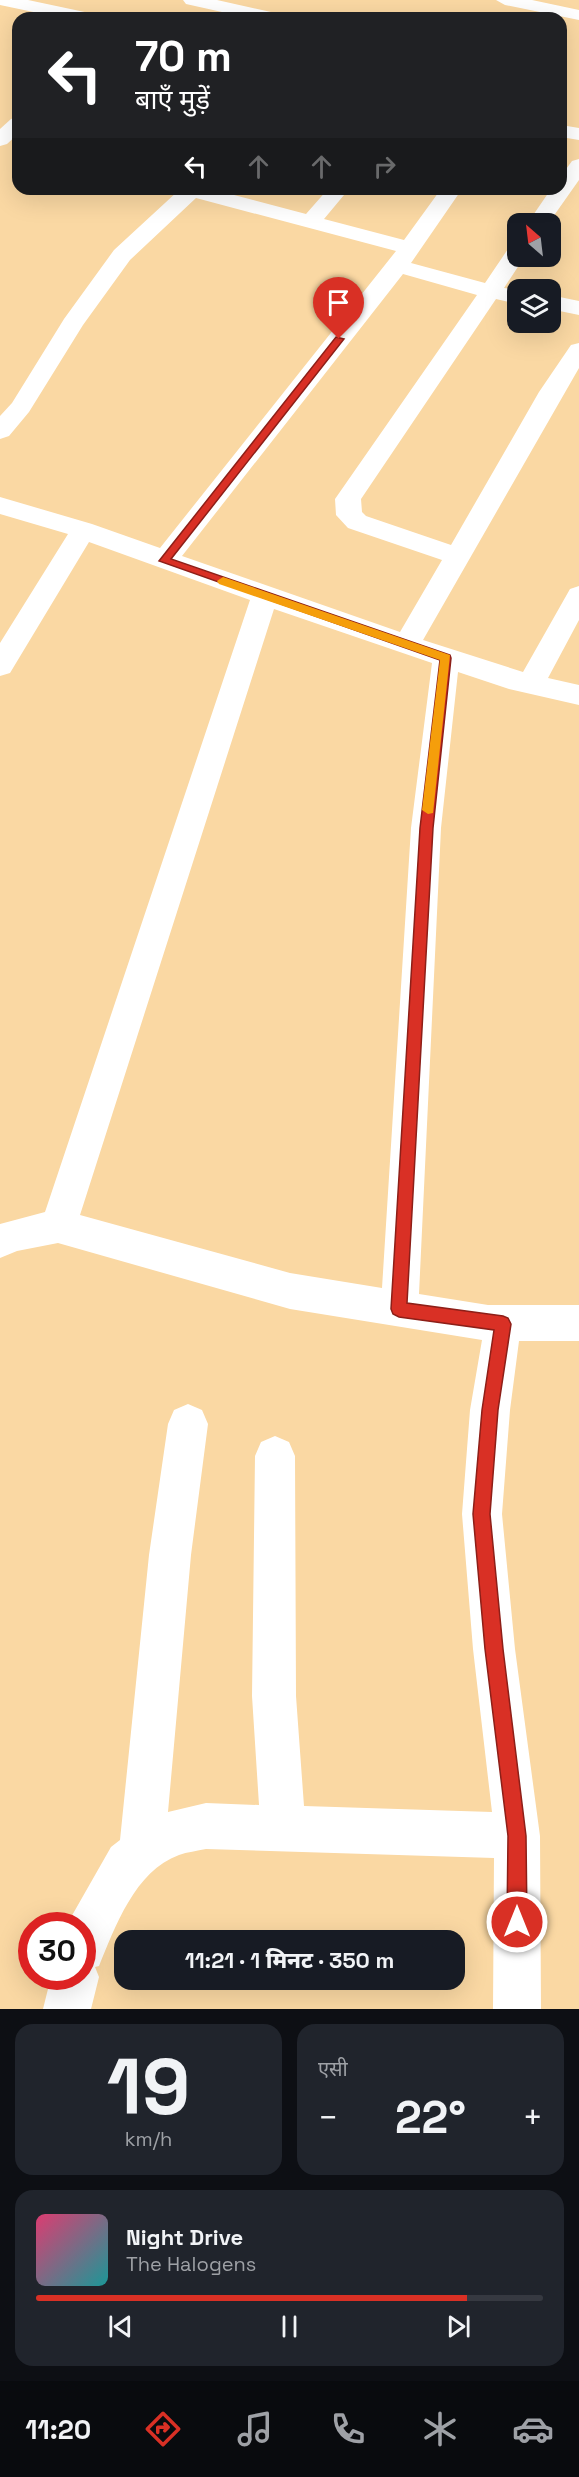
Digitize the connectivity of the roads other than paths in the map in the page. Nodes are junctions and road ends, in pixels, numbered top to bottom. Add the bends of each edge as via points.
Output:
1 (2, 0) edge
2 (192, 0) edge
3 (505, 0) edge
4 (59, 12) edge
5 (247, 12) edge
6 (546, 12) edge
7 (12, 129) edge
8 (0, 140) edge
9 (579, 165) edge
10 (567, 182) edge
11 (183, 195) edge
12 (231, 195) edge
13 (334, 195) edge
14 (449, 195) edge
15 (558, 195) edge
16 (545, 213) edge
17 (310, 222) junction
18 (403, 257) junction
19 (507, 266) edge
20 (488, 291) junction
21 (507, 295) edge
22 (561, 305) edge
23 (579, 308) edge
24 (579, 350) edge
25 (0, 431) edge
26 (0, 505) edge
27 (83, 530) junction
28 (456, 556) junction
29 (164, 561) junction
30 (579, 595) edge
31 (265, 596) junction
32 (406, 646) junction
33 (446, 658) junction
34 (0, 666) edge
35 (530, 684) junction
36 (579, 695) edge
37 (58, 1226) junction
38 (0, 1241) edge
39 (399, 1309) junction
40 (579, 1323) edge
41 (503, 1324) junction
42 (188, 1424) dead end
43 (275, 1456) dead end
44 (284, 1828) junction
45 (517, 1836) junction
46 (142, 1851) junction
47 (96, 1916) edge
48 (71, 1990) edge
49 (66, 2009) edge
50 (517, 2009) edge

1 - 4 street
2 - 5 street
3 - 6 street
7 - 8 street
9 - 10 street
11 - 25 street via 122,255 72,324 21,407
12 - 17 street
13 - 17 street
14 - 18 street
15 - 16 street
17 - 18 street
18 - 20 street
18 - 29 street
19 - 20 street
20 - 21 street
20 - 28 street via 348,499 349,515 357,522
22 - 23 street
24 - 28 street
26 - 27 street
27 - 29 street
27 - 34 street
28 - 32 street
29 - 31 street
30 - 35 street
31 - 32 street
31 - 37 street
32 - 33 street
33 - 35 street
33 - 39 street via 426,828
35 - 36 street
37 - 38 street
37 - 39 street via 290,1291
39 - 41 street
40 - 41 street
41 - 45 street via 490,1410 482,1514
42 - 46 street via 170,1555
43 - 44 street via 274,1696
44 - 45 street
44 - 46 street via 206,1826 166,1834
45 - 50 street
46 - 47 street via 127,1863
48 - 49 street

